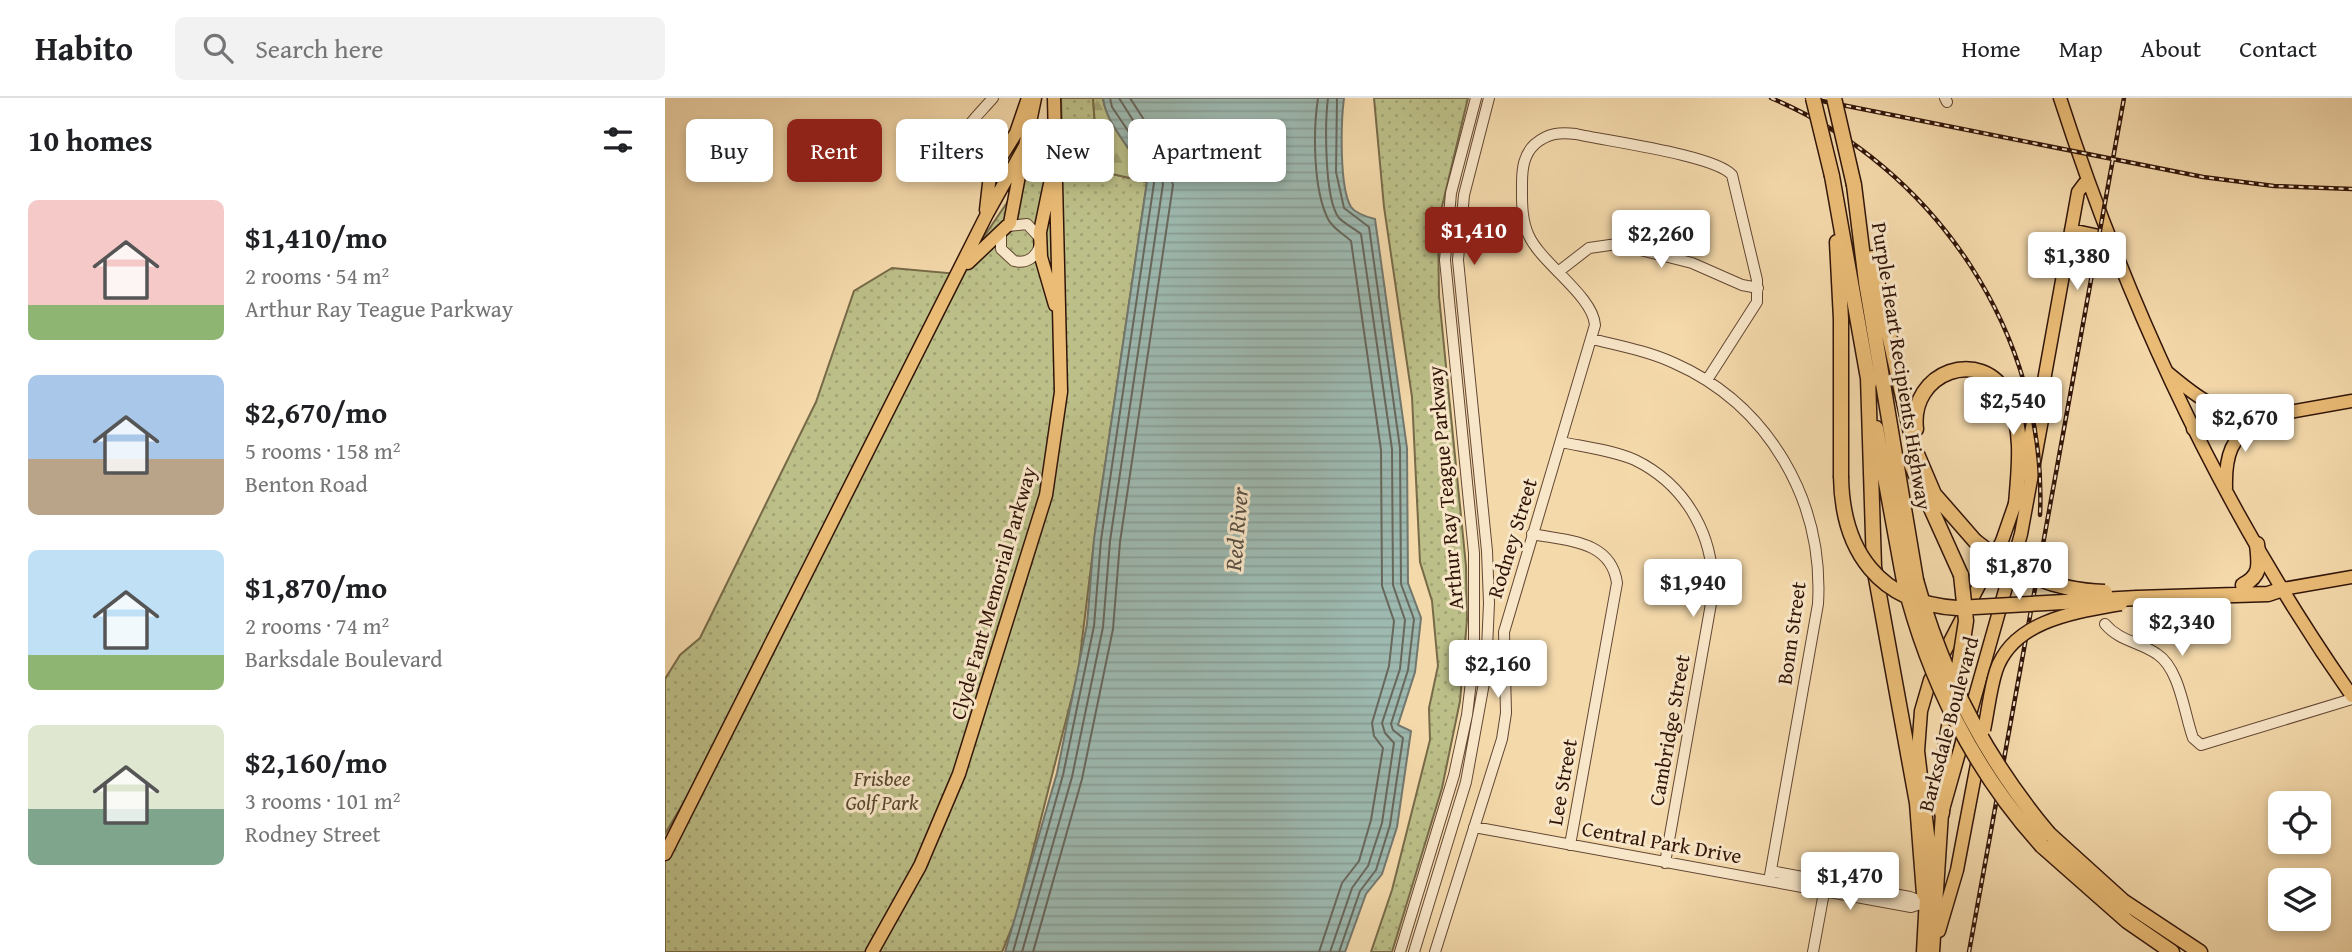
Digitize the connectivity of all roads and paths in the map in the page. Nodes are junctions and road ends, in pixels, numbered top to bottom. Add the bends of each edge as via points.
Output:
1 (993, 98) edge
2 (1028, 98) edge
3 (1035, 98) edge
4 (1054, 98) edge
5 (1476, 98) edge
6 (1489, 98) edge
7 (1813, 98) edge
8 (1834, 98) edge
9 (2060, 98) edge
10 (1055, 117) junction
11 (973, 119) edge
12 (1031, 119) edge
13 (1008, 146) edge
14 (1022, 151) edge
15 (1022, 165) edge
16 (2087, 180) junction
17 (991, 182) edge
18 (1833, 182) junction
19 (1854, 185) junction
20 (983, 222) junction
21 (1005, 230) junction
22 (2071, 230) junction
23 (2108, 238) junction
24 (1040, 242) junction
25 (2115, 255) junction
26 (2064, 267) junction
27 (1557, 272) junction
28 (958, 274) junction
29 (1758, 288) junction
30 (1886, 325) junction
31 (1592, 340) junction
32 (1061, 357) junction
33 (2162, 368) junction
34 (1868, 377) junction
35 (1707, 380) junction
36 (2043, 386) junction
37 (2352, 401) edge
38 (2262, 416) junction
39 (2193, 429) junction
40 (1561, 442) junction
41 (2226, 491) junction
42 (2016, 504) junction
43 (1949, 511) junction
44 (1532, 534) junction
45 (2257, 544) junction
46 (2352, 577) edge
47 (1910, 581) junction
48 (2243, 585) junction
49 (2283, 589) junction
50 (2139, 597) junction
51 (2105, 624) dead end
52 (2352, 697) edge
53 (695, 793) junction
54 (1942, 813) junction
55 (1474, 827) junction
56 (665, 840) edge
57 (2046, 840) junction
58 (1570, 845) junction
59 (665, 854) edge
60 (1665, 863) junction
61 (1770, 876) junction
62 (1825, 887) junction
63 (1932, 902) junction
64 (872, 952) edge
65 (1400, 952) edge
66 (1414, 952) edge
67 (1435, 952) edge
68 (1813, 952) edge
69 (1923, 952) edge
70 (1934, 952) edge
71 (2172, 952) edge
72 (2200, 952) edge

1 - 11 street
2 - 13 main road
3 - 12 main road
4 - 10 main road, Clyde Fant Memorial Parkway
5 - 65 street, Arthur Ray Teague Parkway via 1451,193 1445,253 1474,553 1474,657 1454,775
6 - 66 street, Arthur Ray Teague Parkway via 1464,195 1458,260 1487,551 1486,672 1463,796
7 - 18 highway, Purple Heart Recipients Highway, bridge
8 - 19 highway, Purple Heart Recipients Highway, bridge
9 - 16 main road
10 - 24 main road via 1051,183
10 - 32 main road, Clyde Fant Memorial Parkway
14 - 20 main road
15 - 21 main road via 1014,214
16 - 22 main road, Barksdale Boulevard via 2078,192
16 - 23 main road
17 - 20 main road
18 - 34 highway, Purple Heart Recipients Highway
18 - 50 highway, bridge via 1841,319 1843,517 1853,544 1873,572 1904,596 1938,607
19 - 30 highway
19 - 47 highway, Purple Heart Recipients Highway
20 - 28 main road
21 - 24 street via 1027,224
21 - 24 street via 1000,248 1014,261 1032,258
21 - 28 main road
22 - 23 main road
22 - 26 main road, Barksdale Boulevard
23 - 25 main road
24 - 32 main road
25 - 26 main road via 2089,245 2075,252
25 - 33 main road
26 - 36 main road, Barksdale Boulevard
27 - 29 street via 1589,248 1609,243 1679,259
27 - 29 street via 1527,233 1522,169 1538,142 1566,133 1685,156 1729,171
27 - 31 street via 1593,314
28 - 53 main road
29 - 35 street via 1755,309
30 - 43 highway via 1914,447 1934,494
30 - 54 highway, bridge via 1907,456 1961,575 1966,621 1945,750
31 - 35 street, Bonn Street via 1652,354
31 - 40 street, Rodney Street
32 - 64 main road, Clyde Fant Memorial Parkway via 1060,405 1046,495 979,711 936,832
33 - 38 main road via 2218,408
33 - 39 main road
34 - 47 highway, Purple Heart Recipients Highway
34 - 63 highway via 1874,567
35 - 61 street, Bonn Street via 1754,419 1783,458 1808,510 1818,561 1816,623
36 - 42 main road, Barksdale Boulevard
36 - 54 main road, Barksdale Boulevard via 2044,409 2021,534
37 - 38 main road
38 - 39 main road
38 - 41 main road via 2242,430 2231,446
39 - 41 main road
40 - 44 street, Rodney Street
40 - 60 street, Cambridge Street via 1619,454 1661,476 1691,509 1708,545 1712,598
41 - 45 main road
42 - 43 highway via 2019,442 2009,399 1991,377 1954,371 1929,384 1916,406 1915,418
42 - 63 main road, Barksdale Boulevard via 1992,562 1930,680 1920,711 1918,751
43 - 50 highway, bridge via 1975,541 2016,570 2056,586
44 - 55 street, Rodney Street via 1503,639 1504,733
44 - 58 street, Lee Street via 1597,549 1613,567 1617,583
45 - 48 highway via 2259,570
45 - 49 main road
46 - 49 main road
47 - 57 highway, Purple Heart Recipients Highway, bridge via 1959,696
48 - 49 highway
48 - 50 highway
49 - 50 highway via 2268,594
49 - 52 main road
50 - 63 main road, bridge via 2045,623 2019,637 2002,657 1957,870
51 - 52 street via 2116,635 2158,654 2169,666 2193,738 2201,745
53 - 56 main road
53 - 59 main road
54 - 63 main road, Barksdale Boulevard
55 - 58 street, Central Park Drive
55 - 67 street, Rodney Street
57 - 71 highway, Purple Heart Recipients Highway via 2105,904
57 - 72 highway, Purple Heart Recipients Highway via 2123,901
58 - 60 street, Central Park Drive
60 - 61 street, Central Park Drive via 1704,872
61 - 62 street, Central Park Drive
62 - 63 street, Central Park Drive via 1910,907
62 - 68 street
63 - 69 main road, Barksdale Boulevard
63 - 70 main road

